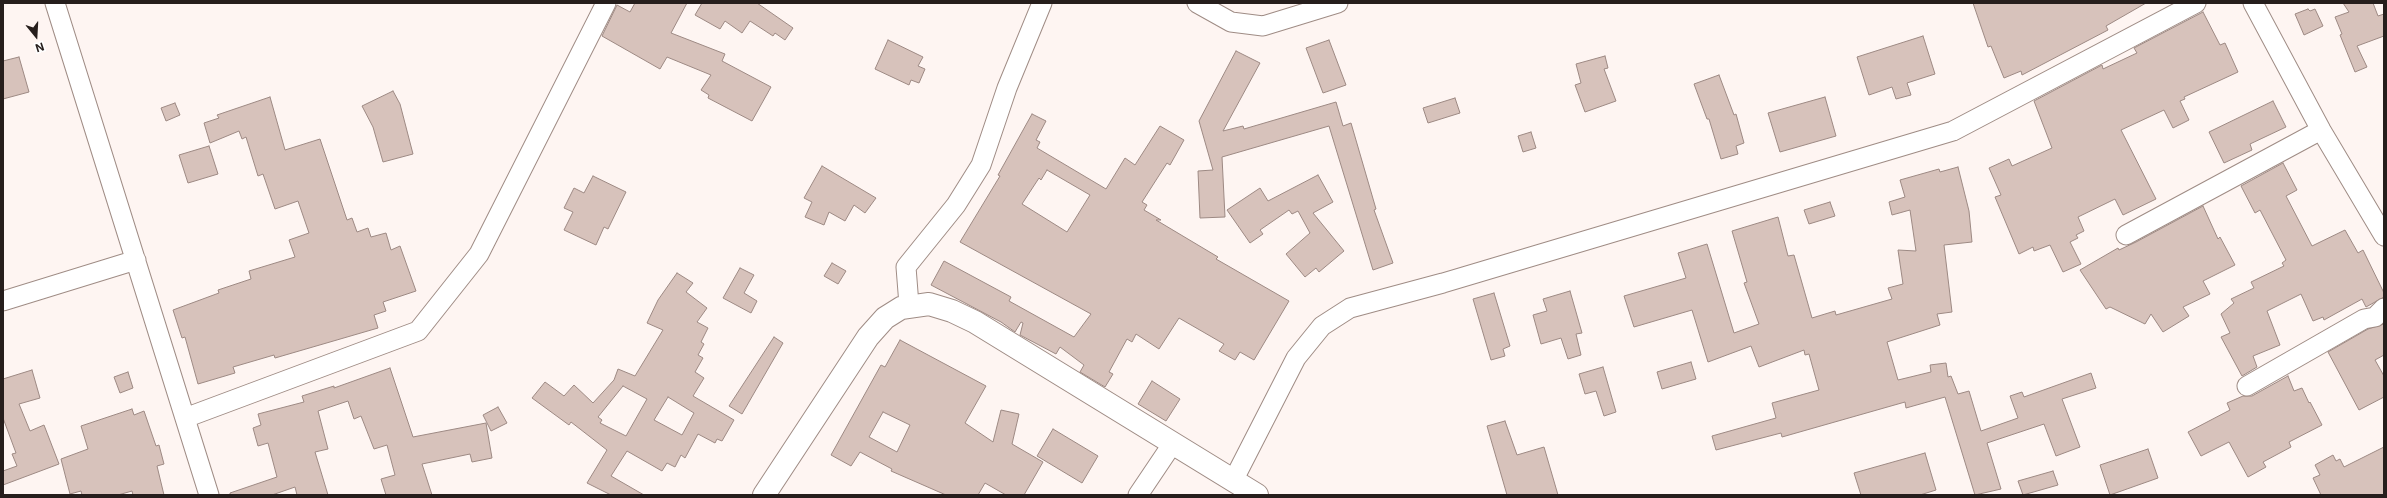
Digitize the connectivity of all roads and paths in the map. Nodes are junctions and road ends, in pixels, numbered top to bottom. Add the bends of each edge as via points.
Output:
1 (55, 3) edge
2 (606, 3) edge
3 (1042, 3) edge
4 (1198, 3) edge
5 (1338, 3) edge
6 (2196, 3) edge
7 (2253, 3) edge
8 (2321, 130) junction
9 (2126, 235) dead end
10 (2384, 236) edge
11 (136, 260) junction
12 (3, 301) edge
13 (909, 305) junction
14 (2384, 308) edge
15 (2247, 386) dead end
16 (185, 418) junction
17 (1173, 443) junction
18 (1232, 481) junction
19 (209, 495) edge
20 (764, 495) edge
21 (1138, 495) edge
22 (1257, 495) edge

1 - 11 street
2 - 16 street via 479,254 418,331
3 - 13 street via 1007,88 981,165 956,205 906,267
4 - 5 street via 1232,22 1263,26
6 - 18 street via 1953,131 1530,258 1350,308 1322,326 1296,358
7 - 8 street
8 - 9 street
8 - 10 street
11 - 12 street
11 - 16 street
13 - 17 street via 928,304 952,311 974,322
13 - 20 street via 885,318 868,337
14 - 15 street via 2375,317 2364,319
16 - 19 street
17 - 18 street
17 - 21 street
18 - 22 street

